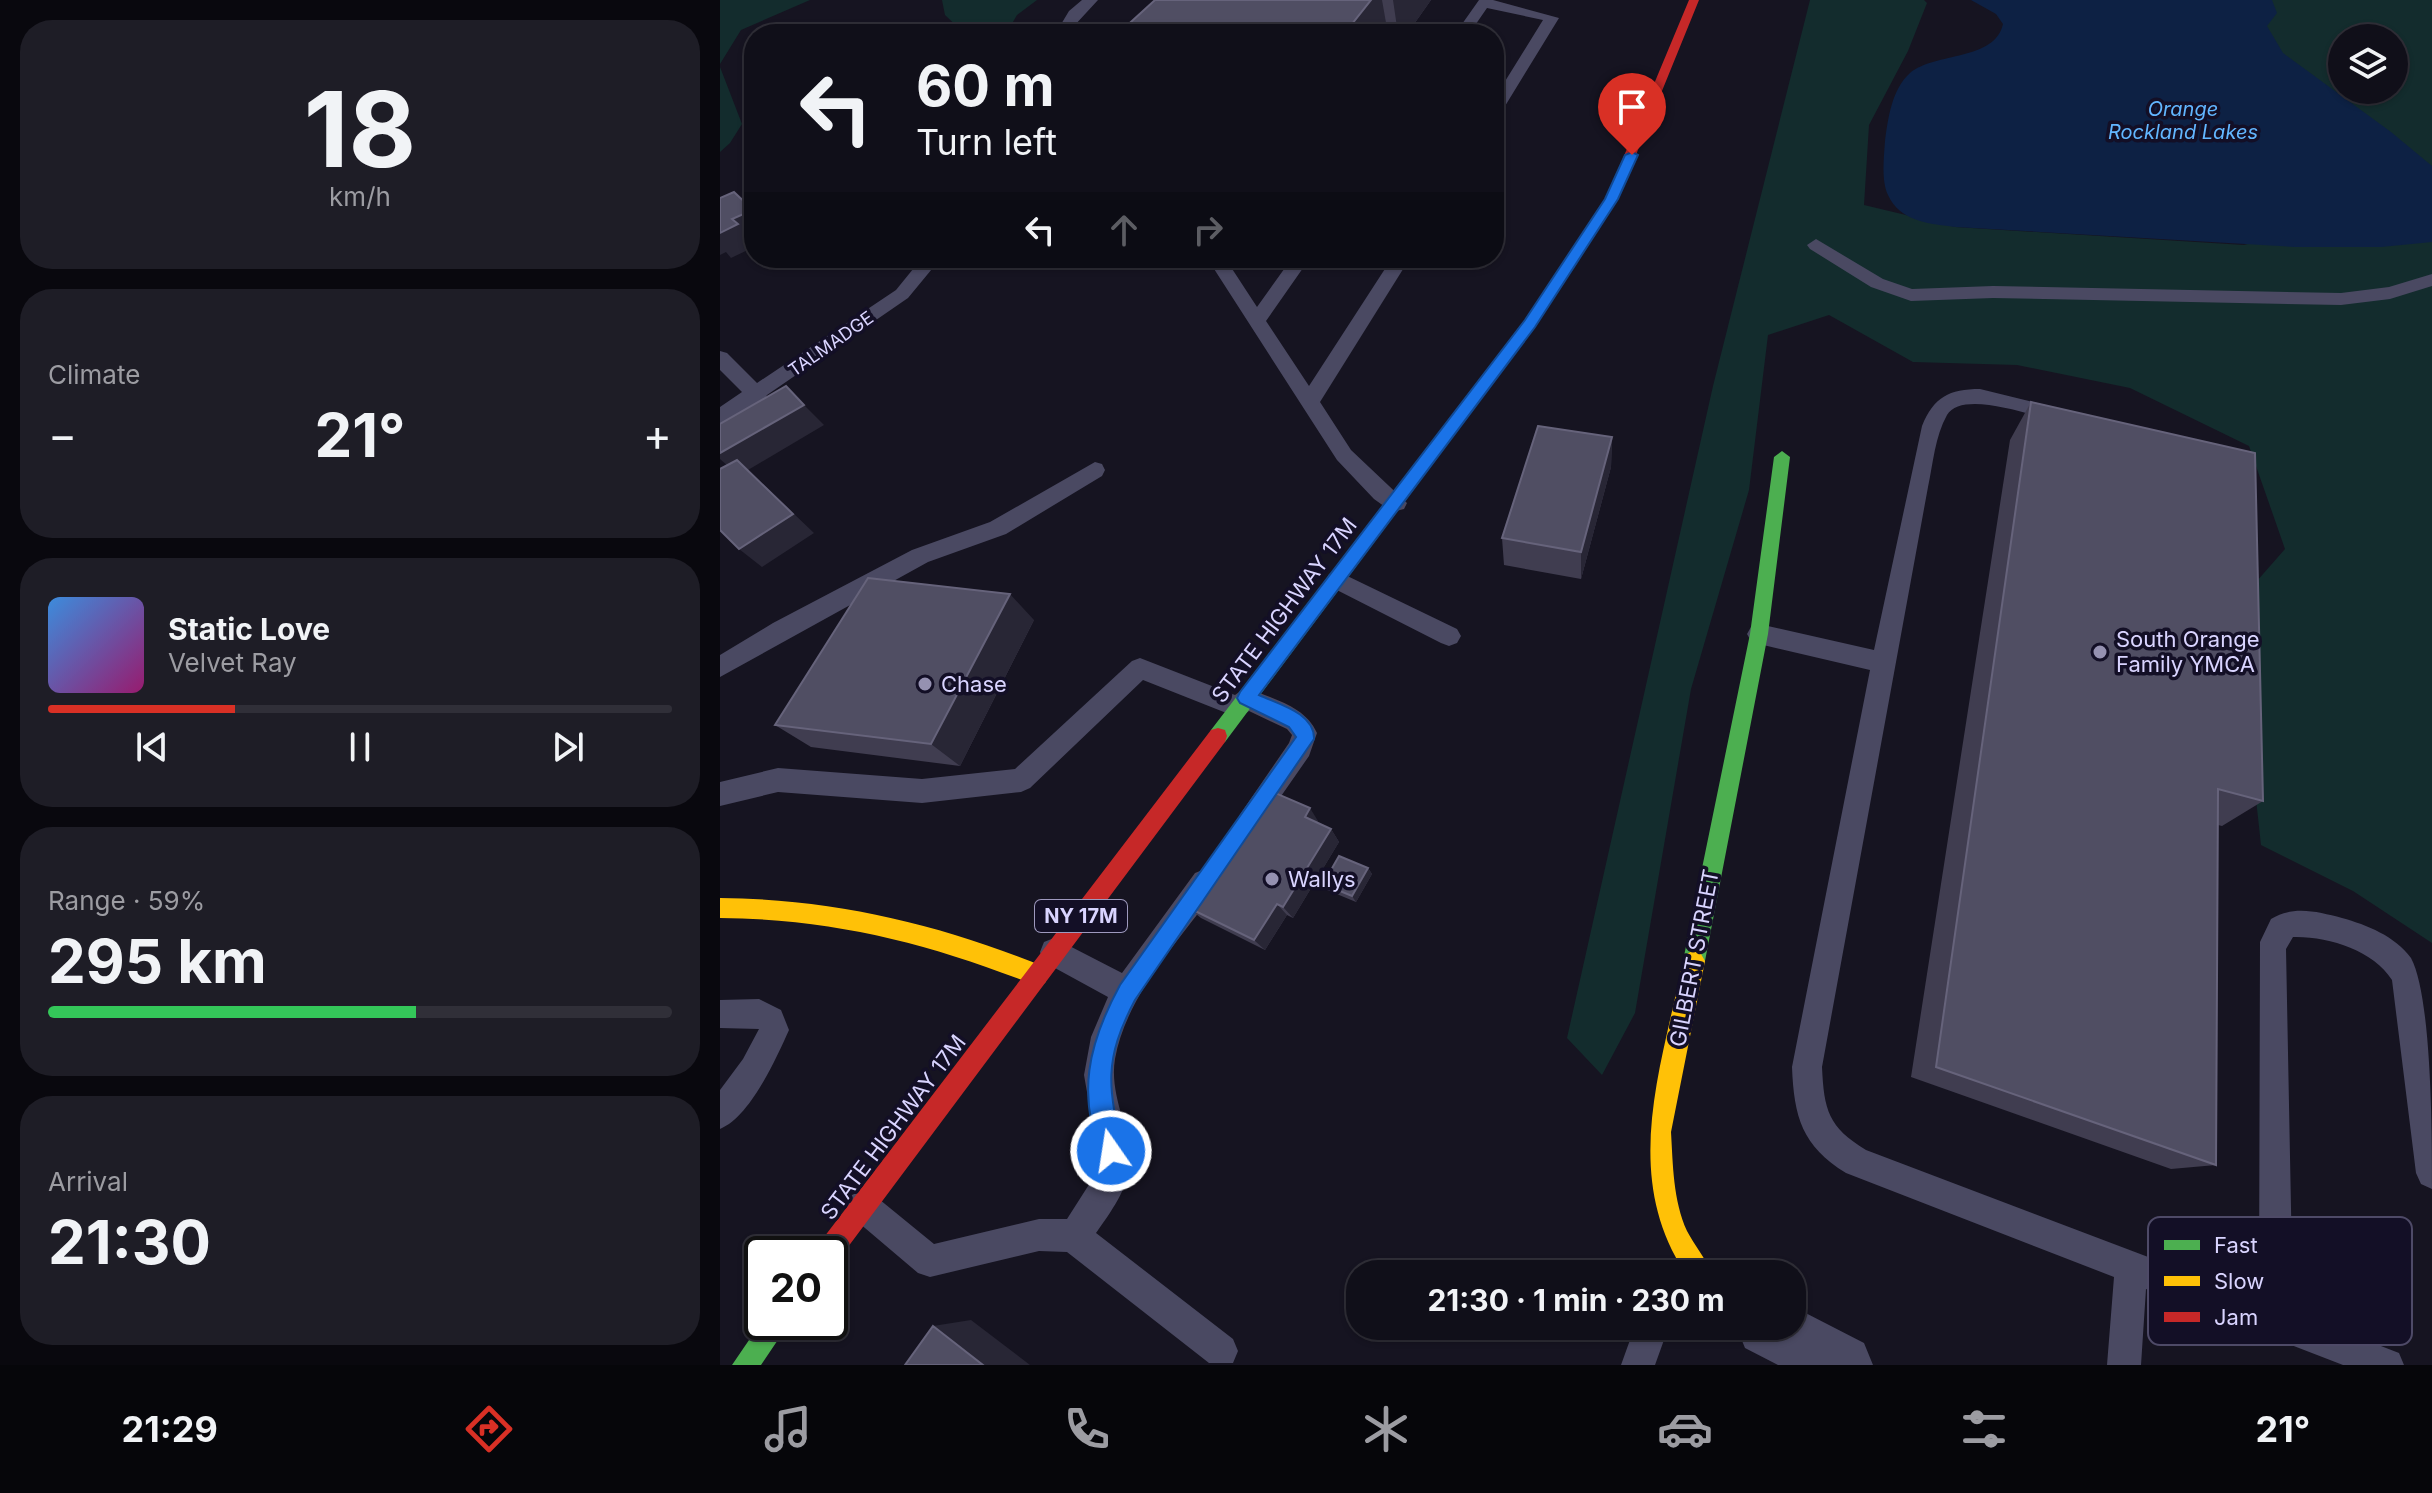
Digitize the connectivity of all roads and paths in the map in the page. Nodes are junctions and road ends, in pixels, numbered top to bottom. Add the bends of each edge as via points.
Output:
1 (1091, 0) edge
2 (1689, 1) edge
3 (1485, 2) edge
4 (1067, 24) edge
5 (1469, 24) edge
6 (1504, 95) edge
7 (1816, 245) dead end
8 (924, 268) edge
9 (1223, 268) edge
10 (1294, 268) edge
11 (1395, 268) edge
12 (2432, 280) edge
13 (1257, 320) junction
14 (720, 358) edge
15 (757, 395) junction
16 (1310, 401) junction
17 (720, 417) edge
18 (2078, 419) edge
19 (1782, 457) dead end
20 (1095, 470) dead end
21 (1396, 503) junction
22 (1337, 580) junction
23 (1759, 634) junction
24 (1449, 636) dead end
25 (1885, 663) junction
26 (720, 667) edge
27 (1243, 702) junction
28 (720, 794) edge
29 (1236, 838) edge
30 (1218, 864) edge
31 (720, 908) edge
32 (1046, 963) junction
33 (1128, 992) junction
34 (720, 1014) edge
35 (720, 1114) edge
36 (2432, 1173) edge
37 (863, 1206) junction
38 (2275, 1217) edge
39 (840, 1236) edge
40 (1074, 1237) junction
41 (1682, 1260) edge
42 (2131, 1266) junction
43 (2148, 1273) edge
44 (764, 1340) edge
45 (1647, 1340) edge
46 (1794, 1340) edge
47 (2335, 1345) edge
48 (1221, 1351) dead end
49 (745, 1365) edge
50 (1638, 1365) edge
51 (1842, 1365) edge
52 (2124, 1365) edge
53 (2387, 1365) edge

1 - 4 lane
2 - 21 main road, STATE HIGHWAY 17M / NY 17M via 1612,199 1530,323
3 - 5 lane
3 - 6 lane via 1552,18
7 - 12 lane via 1877,283 1911,295 2341,299 2390,293
8 - 15 lane, TALMADGE via 902,294
9 - 13 lane
10 - 13 lane
11 - 16 lane
13 - 16 lane
14 - 15 lane
15 - 17 lane, TALMADGE
16 - 21 lane via 1344,455
18 - 25 lane via 1980,396 1958,397 1939,407 1917,487
19 - 23 main road, GILBERT STREET
20 - 26 lane via 998,528 920,556
21 - 22 main road, STATE HIGHWAY 17M / NY 17M
22 - 24 lane
22 - 27 main road, STATE HIGHWAY 17M / NY 17M
23 - 25 lane
23 - 41 main road, GILBERT STREET via 1660,1132 1661,1193
25 - 42 lane via 1807,1067 1810,1112 1827,1142 1857,1162
27 - 28 lane via 1140,668 1021,780 922,791 778,780
27 - 29 lane via 1296,721 1305,739
27 - 32 main road, STATE HIGHWAY 17M / NY 17M
30 - 33 lane
31 - 32 main road via 845,913
32 - 33 lane
32 - 37 main road, STATE HIGHWAY 17M / NY 17M
33 - 40 lane via 1100,1060 1098,1094 1114,1163 1106,1188
34 - 35 lane via 759,1013 771,1020 774,1030 754,1070
36 - 38 lane via 2406,976 2399,963 2364,938 2291,923 2275,936 2272,949
37 - 39 main road, STATE HIGHWAY 17M / NY 17M
37 - 40 lane via 930,1261 1039,1235
40 - 48 lane
42 - 43 lane
42 - 52 lane
44 - 49 main road
45 - 50 lane
46 - 51 street
47 - 53 lane

